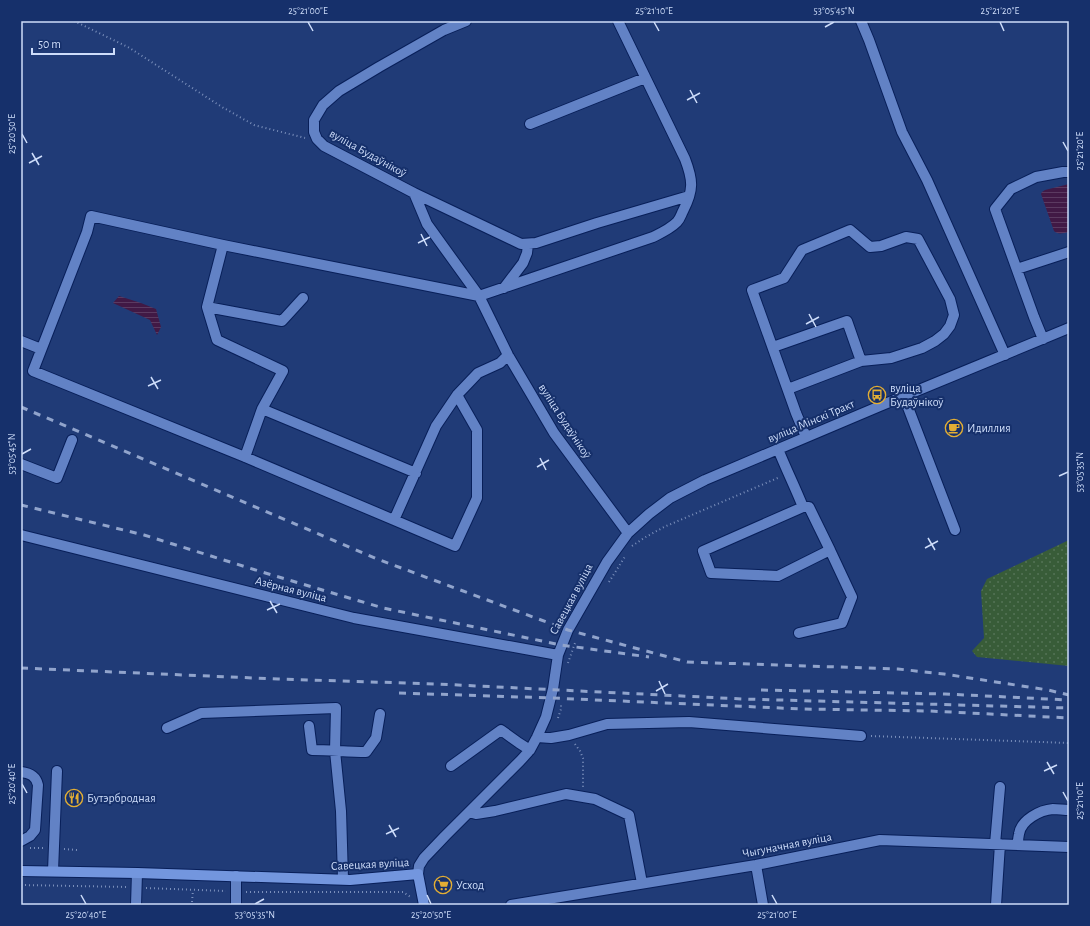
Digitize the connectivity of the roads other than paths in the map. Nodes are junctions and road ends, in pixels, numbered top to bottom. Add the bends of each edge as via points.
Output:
1 (466, 21) edge
2 (861, 21) edge
3 (620, 23) edge
4 (645, 78) junction
5 (530, 124) dead end
6 (1069, 172) edge
7 (414, 193) junction
8 (689, 196) junction
9 (528, 244) junction
10 (223, 245) junction
11 (1069, 252) edge
12 (1017, 269) junction
13 (504, 288) junction
14 (480, 296) junction
15 (303, 298) dead end
16 (207, 307) junction
17 (1069, 328) edge
18 (1043, 339) junction
19 (21, 341) edge
20 (773, 347) junction
21 (42, 349) junction
22 (508, 355) junction
23 (1005, 355) junction
24 (861, 361) junction
25 (788, 389) junction
26 (457, 395) junction
27 (904, 396) junction
28 (262, 409) junction
29 (806, 438) junction
30 (72, 440) dead end
31 (778, 449) junction
32 (245, 457) junction
33 (21, 464) edge
34 (416, 473) junction
35 (803, 507) junction
36 (394, 520) junction
37 (955, 530) dead end
38 (628, 533) junction
39 (21, 535) edge
40 (830, 550) junction
41 (607, 562) joint
42 (799, 633) dead end
43 (558, 655) junction
44 (380, 714) dead end
45 (309, 726) dead end
46 (167, 728) dead end
47 (862, 736) road end
48 (537, 738) junction
49 (530, 750) junction
50 (335, 751) junction
51 (451, 766) dead end
52 (57, 771) dead end
53 (21, 772) edge
54 (1000, 787) dead end
55 (1069, 810) edge
56 (469, 812) junction
57 (21, 841) edge
58 (997, 844) junction
59 (1018, 844) junction
60 (1069, 847) edge
61 (756, 865) junction
62 (21, 871) edge
63 (53, 871) junction
64 (137, 873) junction
65 (418, 874) junction
66 (236, 876) junction
67 (343, 879) junction
68 (642, 883) junction
69 (136, 905) edge
70 (236, 905) edge
71 (424, 905) edge
72 (512, 905) edge
73 (763, 905) edge
74 (996, 905) edge

1 - 7 street, вуліца Будаўнікоў via 444,30 339,91 323,105 314,120 314,132 324,146
2 - 23 street via 902,132 927,180
3 - 4 street
4 - 5 street
4 - 8 street via 685,159 690,174
6 - 12 street via 1036,177 1011,189 995,209
7 - 9 street via 521,244
7 - 14 street, вуліца Будаўнікоў via 427,224
8 - 9 street
8 - 13 street via 678,221 653,237
9 - 13 street via 523,263
10 - 14 street
10 - 16 street
10 - 21 street via 91,216
11 - 12 street
12 - 18 street
13 - 14 street
14 - 22 street, вуліца Будаўнікоў
15 - 16 street via 282,322
16 - 28 street via 217,340 283,371
17 - 18 street, вуліца Мінскі Тракт
18 - 23 street, вуліца Мінскі Тракт
19 - 21 street
20 - 24 street via 847,321
20 - 24 street via 752,290 784,278 802,250 850,230 870,247 906,237 918,239 950,299 954,315 950,326 944,334 922,348 891,358
20 - 25 street
21 - 32 street via 33,371
22 - 26 street via 500,363 478,373
22 - 38 street, вуліца Будаўнікоў via 554,434
23 - 27 street, вуліца Мінскі Тракт
24 - 25 street
25 - 29 street
26 - 34 street via 436,426
26 - 36 street via 477,430 478,498 455,546
27 - 29 street, вуліца Мінскі Тракт
27 - 37 street
28 - 32 street
28 - 34 street
29 - 31 street, вуліца Мінскі Тракт
30 - 33 street via 57,478
31 - 35 street
31 - 38 street, вуліца Мінскі Тракт via 670,498
32 - 36 street
34 - 36 street
35 - 40 street via 810,507
35 - 40 street via 703,551 711,573 778,576
38 - 41 street, вуліца Мінскі Тракт
39 - 43 street, Азёрная вуліца via 354,618
40 - 42 street via 852,597 842,623
41 - 43 street, Савецкая вуліца via 568,630
43 - 48 street, Савецкая вуліца via 552,698
44 - 50 street via 376,738 366,752
45 - 50 street via 312,750
46 - 50 street via 202,713 336,708
47 - 48 street via 688,722 607,724 569,735
48 - 49 street, Савецкая вуліца
49 - 51 street via 501,730
49 - 56 street, Савецкая вуліца
50 - 67 street via 341,811
52 - 63 street
53 - 57 street via 32,775 38,786 35,830
54 - 58 street
55 - 59 street via 1042,811 1033,816 1019,833
56 - 65 street, Савецкая вуліца via 424,858
56 - 68 street via 476,814 495,811 566,794 595,799 628,815
58 - 59 street, Чыгуначная вуліца
58 - 61 street, Чыгуначная вуліца via 880,840
58 - 74 street
59 - 60 street, Чыгуначная вуліца
61 - 68 street, Чыгуначная вуліца
61 - 73 street
62 - 63 main road, Савецкая вуліца
63 - 64 main road, Савецкая вуліца
64 - 66 main road, Савецкая вуліца
64 - 69 street
65 - 67 main road, Савецкая вуліца
65 - 71 main road
66 - 67 main road, Савецкая вуліца
66 - 70 street
68 - 72 street, Чыгуначная вуліца

